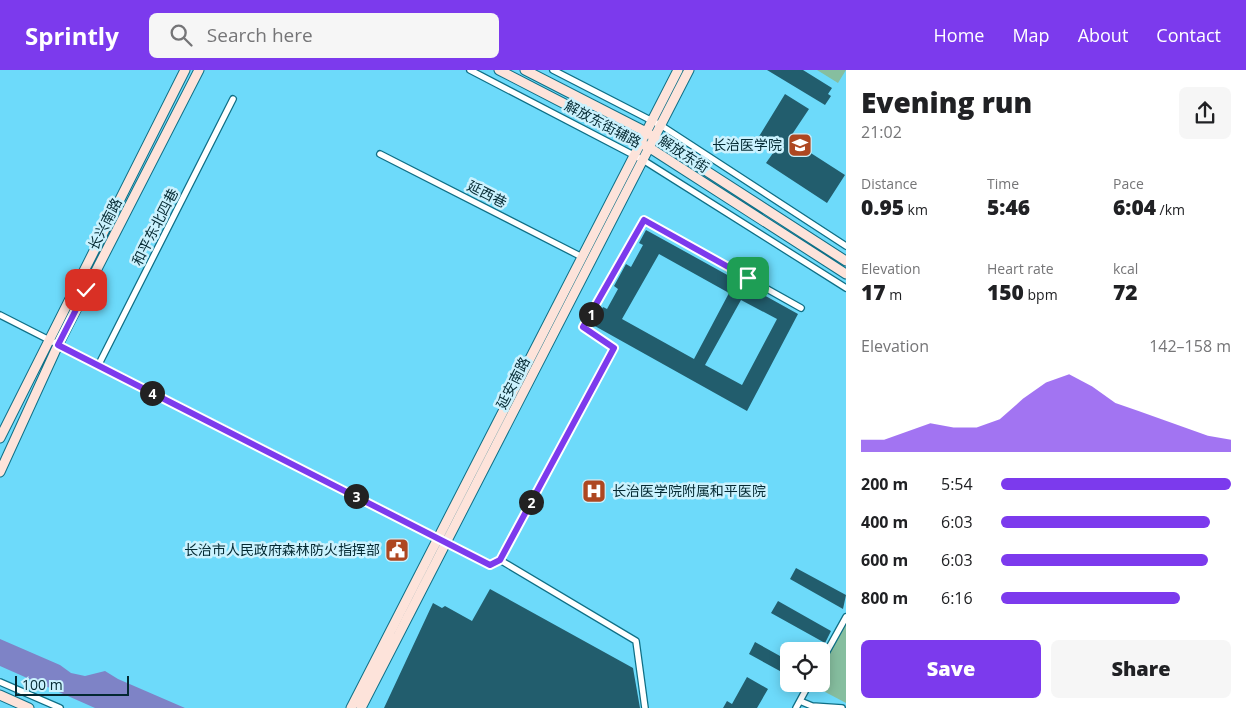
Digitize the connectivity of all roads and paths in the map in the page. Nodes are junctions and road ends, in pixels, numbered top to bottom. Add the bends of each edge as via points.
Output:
1 (185, 70) edge
2 (199, 70) edge
3 (470, 70) edge
4 (499, 70) edge
5 (526, 70) edge
6 (553, 70) edge
7 (678, 70) edge
8 (689, 70) edge
9 (234, 98) dead end
10 (652, 121) junction
11 (662, 126) junction
12 (646, 132) junction
13 (655, 138) junction
14 (640, 143) junction
15 (650, 148) junction
16 (380, 154) dead end
17 (639, 158) junction
18 (846, 246) edge
19 (582, 257) junction
20 (846, 261) edge
21 (846, 274) edge
22 (846, 288) edge
23 (801, 308) dead end
24 (0, 315) edge
25 (48, 340) junction
26 (58, 345) junction
27 (98, 366) junction
28 (0, 438) edge
29 (0, 472) edge
30 (443, 540) junction
31 (500, 560) junction
32 (846, 617) edge
33 (830, 646) edge
34 (0, 682) edge
35 (805, 692) edge
36 (0, 695) edge
37 (800, 701) junction
38 (29, 708) edge
39 (60, 708) edge
40 (351, 708) edge
41 (361, 708) edge
42 (645, 708) edge
43 (796, 708) edge
44 (842, 708) edge

1 - 25 main road, 长兴南路
2 - 26 main road, 长兴南路
3 - 17 street, 解放东街辅路
4 - 14 main road, 解放东街
5 - 12 main road, 解放东街
6 - 10 street, 解放东街辅路
7 - 10 main road, 延安南路
8 - 11 main road, 延安南路
9 - 27 street, 和平东北四巷
10 - 11 street, 解放东街辅路
10 - 12 main road, 延安南路
11 - 13 main road, 延安南路
11 - 18 street, 解放东街辅路
12 - 13 main road, 解放东街
12 - 14 main road, 延安南路
13 - 15 main road, 延安南路
13 - 20 main road, 解放东街
14 - 15 main road, 解放东街
14 - 17 main road, 延安南路
15 - 17 main road, 延安南路
15 - 21 main road, 解放东街
16 - 19 street, 延西巷
17 - 19 main road, 延安南路
17 - 22 street, 解放东街辅路
17 - 30 main road, 延安南路
19 - 30 main road, 延安南路
23 - 31 street via 644,220 583,327 614,348
24 - 25 street
25 - 26 street
25 - 28 main road, 长兴南路
26 - 27 street
26 - 29 main road, 长兴南路
27 - 30 street
30 - 31 street via 490,565
30 - 40 main road, 延安南路
30 - 41 main road, 延安南路
31 - 42 street via 636,641
32 - 33 street
34 - 39 street
35 - 37 street
36 - 38 main road
37 - 43 street
37 - 44 street via 812,706

